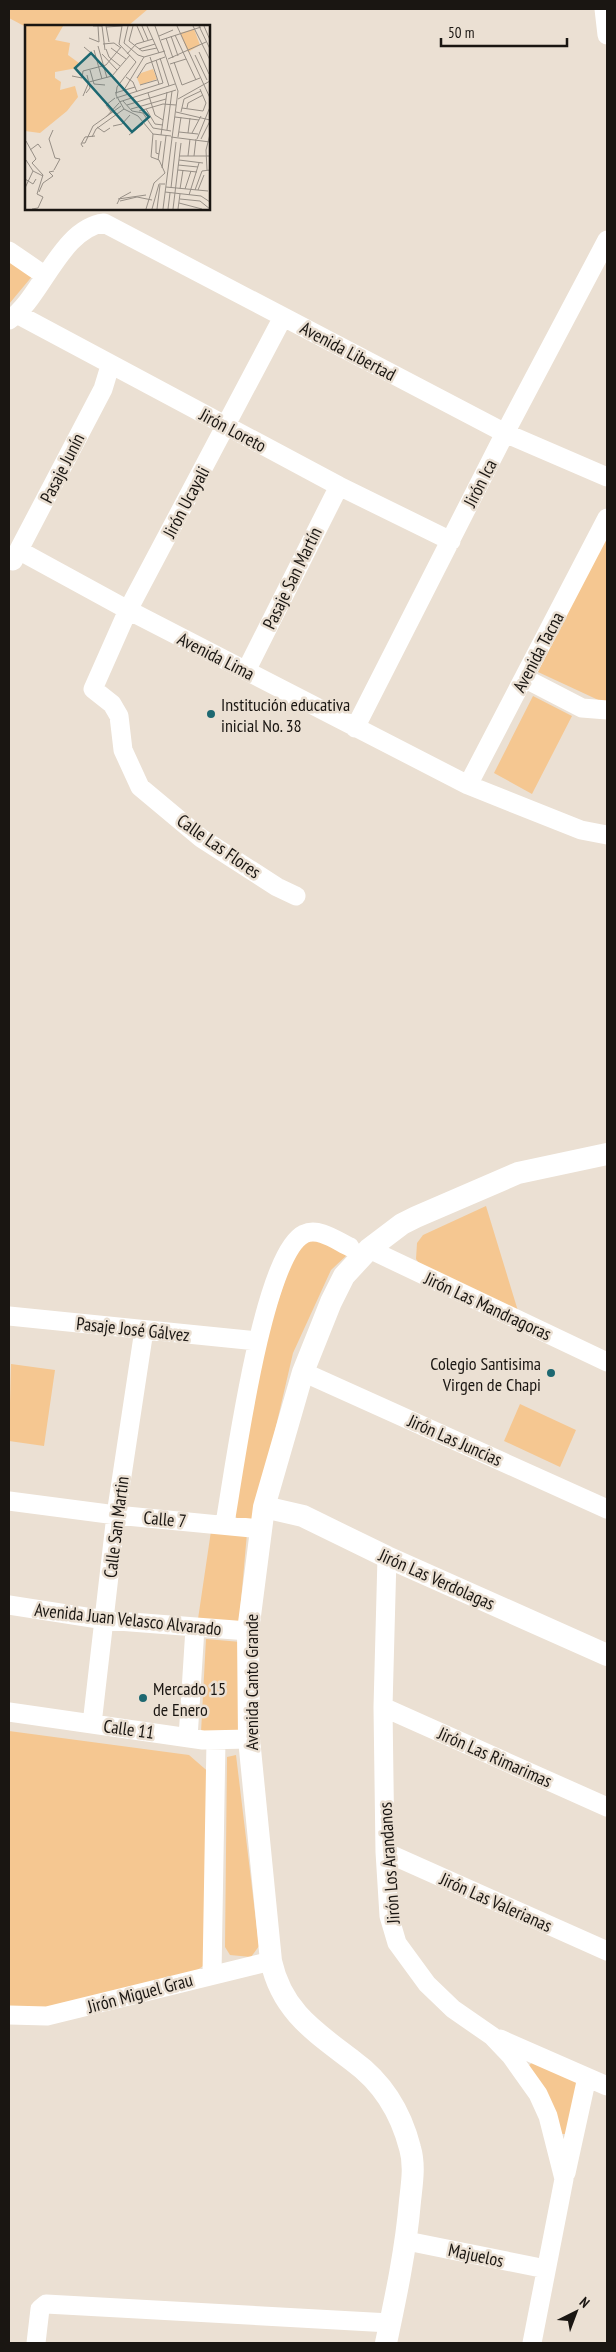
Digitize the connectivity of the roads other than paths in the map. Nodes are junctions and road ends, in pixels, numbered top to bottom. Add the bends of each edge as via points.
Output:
1 (604, 9) edge
2 (607, 35) edge
3 (607, 240) edge
4 (9, 250) edge
5 (44, 275) junction
6 (13, 317) edge
7 (283, 317) junction
8 (110, 366) junction
9 (227, 427) junction
10 (505, 433) junction
11 (607, 477) edge
12 (338, 486) junction
13 (607, 518) edge
14 (451, 541) junction
15 (14, 554) edge
16 (9, 568) edge
17 (128, 610) junction
18 (246, 671) junction
19 (524, 678) junction
20 (93, 689) joint
21 (607, 710) edge
22 (355, 728) junction
23 (468, 785) junction
24 (607, 835) edge
25 (296, 896) dead end
26 (607, 1154) edge
27 (360, 1248) junction
28 (9, 1316) edge
29 (144, 1330) junction
30 (257, 1341) junction
31 (605, 1359) edge
32 (303, 1372) junction
33 (9, 1501) edge
34 (607, 1509) edge
35 (116, 1515) junction
36 (263, 1518) junction
37 (225, 1524) junction
38 (387, 1557) junction
39 (9, 1606) edge
40 (104, 1620) junction
41 (196, 1628) junction
42 (248, 1631) junction
43 (607, 1655) edge
44 (383, 1707) junction
45 (9, 1712) edge
46 (92, 1724) junction
47 (188, 1738) junction
48 (216, 1740) junction
49 (249, 1740) junction
50 (607, 1807) edge
51 (385, 1852) junction
52 (607, 1951) edge
53 (271, 1961) junction
54 (212, 1974) junction
55 (9, 2015) edge
56 (492, 2036) junction
57 (587, 2077) junction
58 (607, 2086) edge
59 (564, 2179) junction
60 (407, 2241) junction
61 (546, 2269) junction
62 (388, 2333) edge
63 (36, 2343) edge
64 (532, 2343) edge

1 - 2 street
3 - 10 street, Jirón Ica
4 - 5 street
5 - 6 street
5 - 7 street, Avenida Libertad via 81,232 92,224 104,223
6 - 8 street, Jirón Loreto
7 - 9 street, Jirón Ucayali
7 - 10 street, Avenida Libertad
8 - 9 street, Jirón Loreto
8 - 15 street, Pasaje Junín via 103,389
9 - 12 street, Jirón Loreto
9 - 17 street, Jirón Ucayali
10 - 11 street, Avenida Libertad
10 - 14 street, Jirón Ica
12 - 14 street, Jirón Loreto
12 - 18 street, Pasaje San Martín
13 - 19 street, Avenida Tacna
14 - 22 street, Jirón Ica
15 - 16 street, Pasaje Junín
15 - 17 street, Avenida Lima
17 - 18 street, Avenida Lima
17 - 20 street, Jirón Ucayali
18 - 22 street, Avenida Lima
19 - 21 street via 582,708
19 - 23 street, Avenida Tacna
20 - 25 street, Calle Las Flores via 112,704 119,716 123,750 140,787 201,838
22 - 23 street, Avenida Lima
23 - 24 street, Avenida Lima via 580,830
26 - 27 street, Avenida Canto Grande via 518,1173 402,1224
27 - 30 street, Jirón Las Mandragoras via 315,1232 305,1234 295,1242 284,1259
27 - 31 street, Jirón Las Mandragoras
27 - 32 street, Avenida Canto Grande via 331,1302
28 - 29 street, Pasaje José Gálvez
29 - 30 street, Pasaje José Gálvez
29 - 35 street, Calle San Martin
30 - 37 street, Jirón Las Mandragoras
32 - 34 street, Jirón Las Juncias
32 - 36 street, Avenida Canto Grande
33 - 35 street, Calle 7
35 - 37 street, Calle 7
35 - 40 street, Calle San Martin
36 - 37 street, Calle 7
36 - 38 street, Jirón Las Verdolagas via 303,1516
36 - 42 street, Avenida Canto Grande
38 - 43 street, Jirón Las Verdolagas
38 - 44 street, Jirón Los Arandanos
39 - 40 street, Avenida Juan Velasco Alvarado
40 - 41 street, Avenida Juan Velasco Alvarado
40 - 46 street, Calle San Martin
41 - 42 street, Avenida Juan Velasco Alvarado
41 - 47 street
42 - 49 street, Avenida Canto Grande
44 - 50 street, Jirón Las Rimarimas
44 - 51 street, Jirón Los Arandanos
45 - 46 street, Calle 11
46 - 47 street, Calle 11
47 - 48 street, Calle 11
48 - 49 street, Calle 11
48 - 54 street
49 - 53 street, Avenida Canto Grande
51 - 52 street, Jirón Las Valerianas
51 - 56 street, Jirón Los Arandanos via 389,1916 397,1944 427,1984 453,2009
53 - 54 street, Jirón Miguel Grau
53 - 60 street, Avenida Canto Grande via 277,1984 291,2009 358,2064 391,2100 412,2162
54 - 55 street, Jirón Miguel Grau via 47,2016
56 - 57 street
56 - 59 street, Jirón Los Arandanos via 526,2074 538,2094 557,2146
57 - 58 street
57 - 59 street
59 - 61 street, Jirón Los Arandanos
60 - 61 street, Majuelos
60 - 62 street, Avenida Canto Grande
61 - 64 street, Jirón Los Arandanos
62 - 63 street via 46,2304 40,2309

